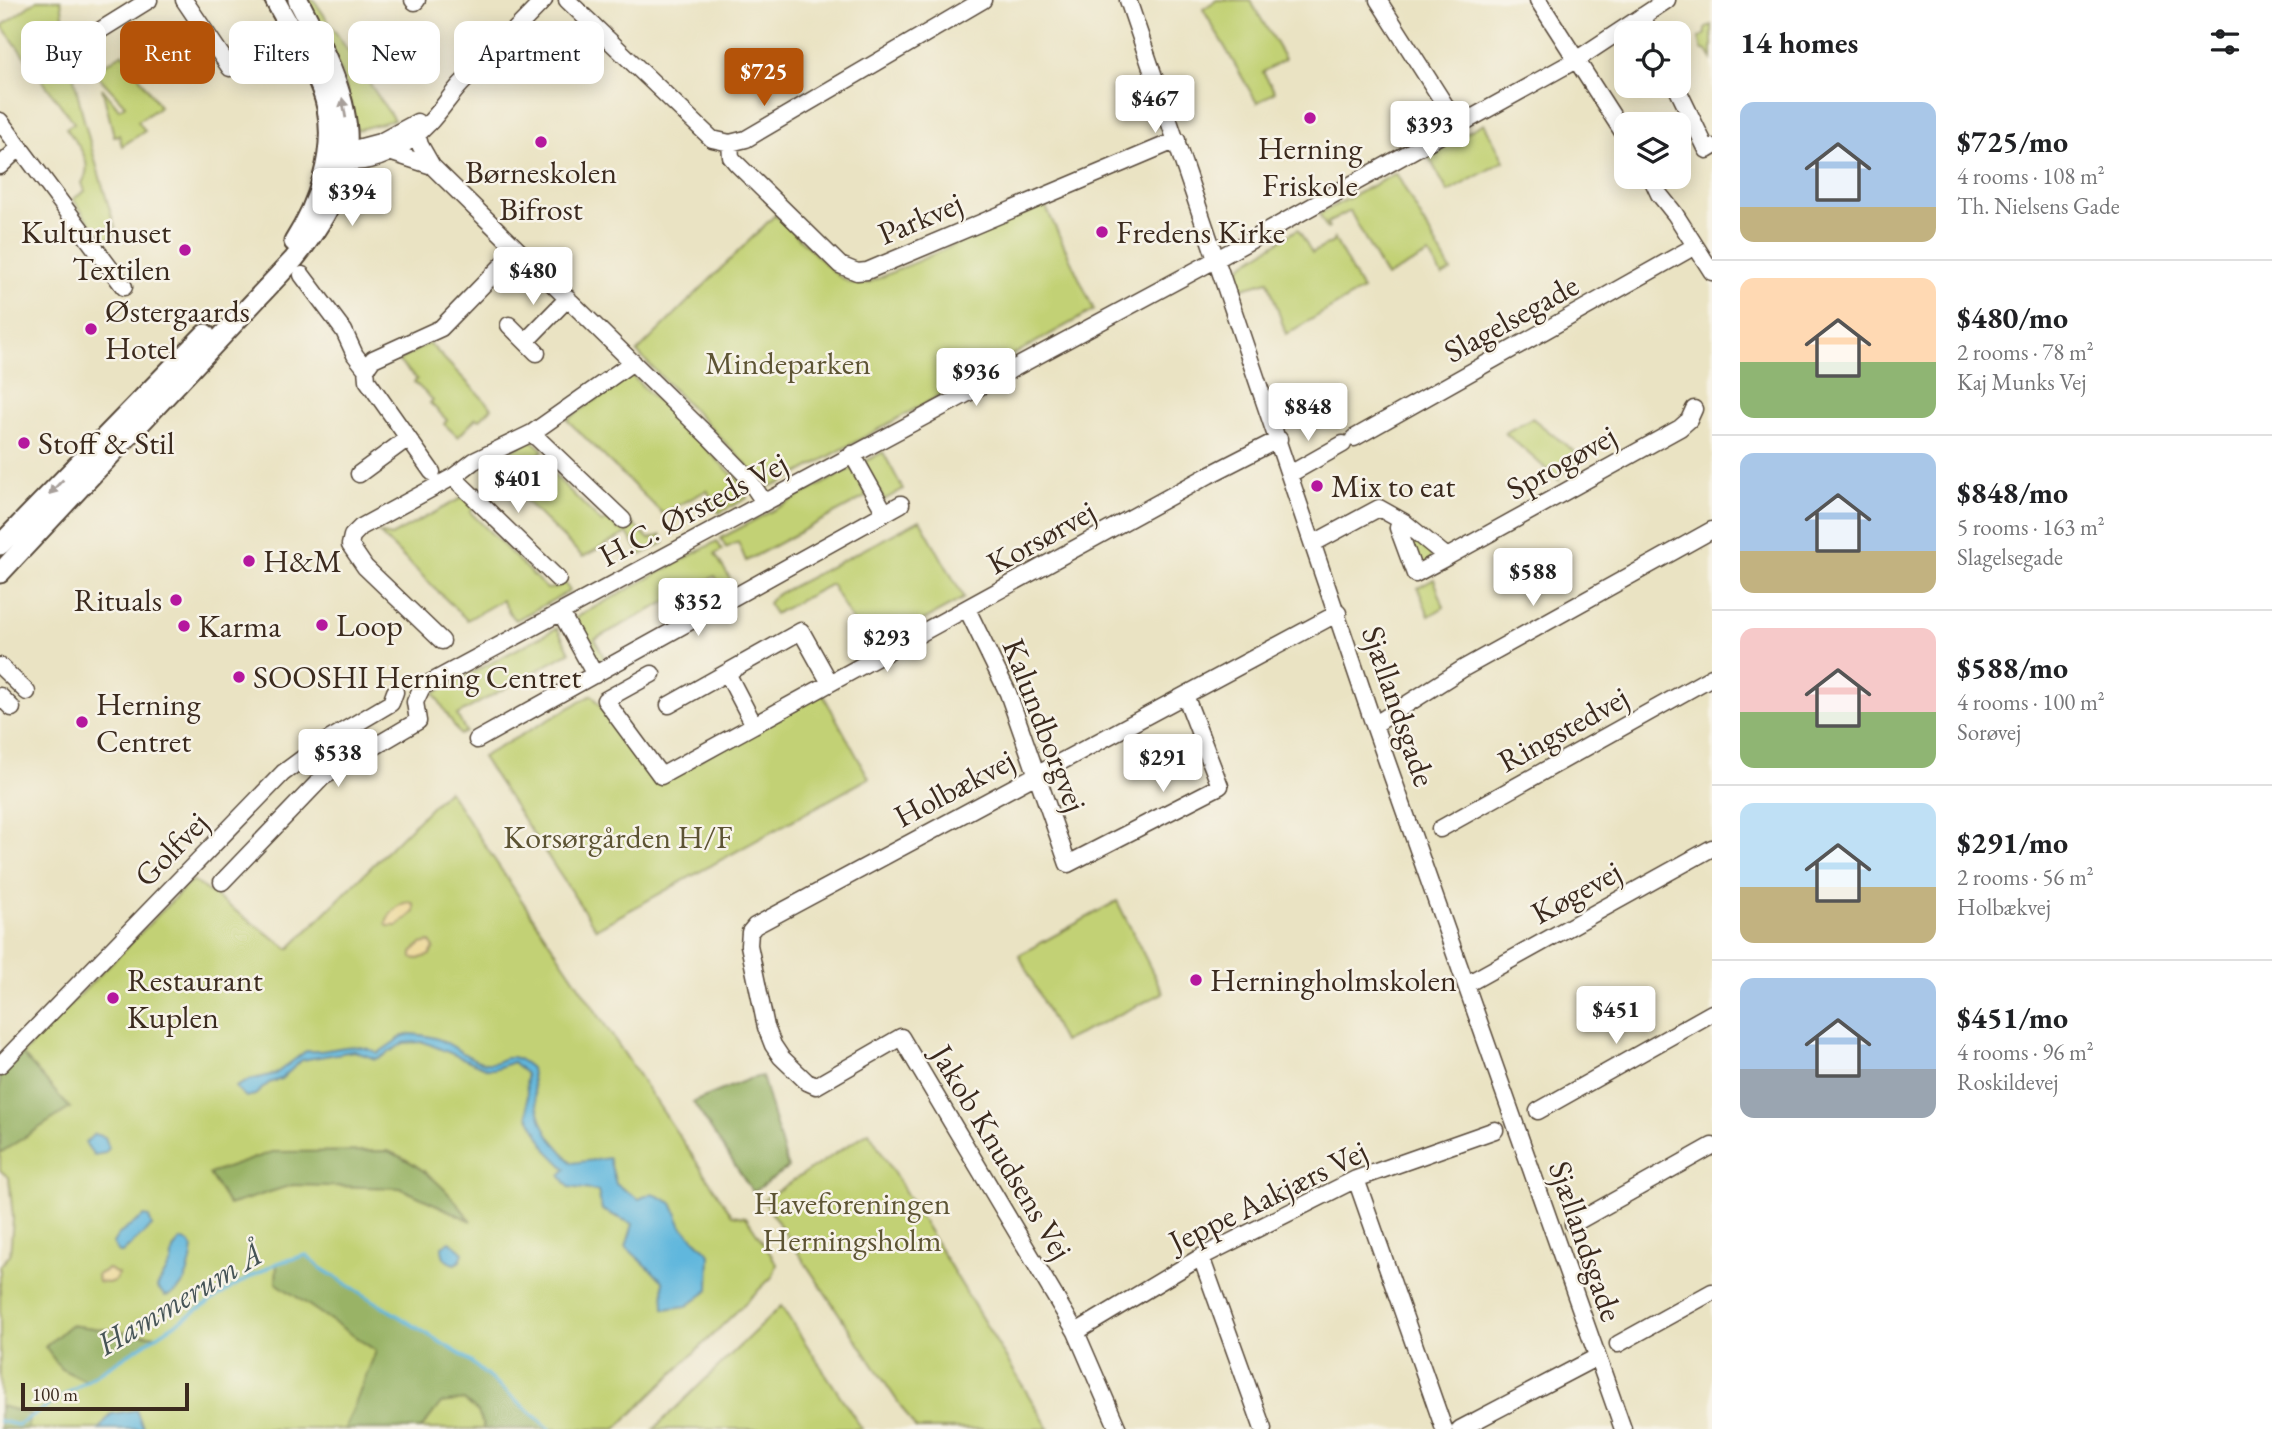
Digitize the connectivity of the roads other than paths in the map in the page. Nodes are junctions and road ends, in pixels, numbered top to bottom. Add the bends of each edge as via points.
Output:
1 (149, 0) edge
2 (184, 0) edge
3 (275, 0) edge
4 (290, 0) edge
5 (298, 0) edge
6 (544, 0) edge
7 (567, 0) edge
8 (983, 0) edge
9 (1128, 0) edge
10 (1378, 0) edge
11 (1538, 0) edge
12 (1667, 0) edge
13 (1642, 16) junction
14 (301, 21) edge
15 (309, 21) edge
16 (1644, 21) edge
17 (106, 27) edge
18 (1576, 61) junction
19 (229, 67) edge
20 (334, 75) edge
21 (449, 96) junction
22 (1682, 98) edge
23 (1445, 105) dead end
24 (1614, 119) edge
25 (0, 121) edge
26 (417, 134) junction
27 (1177, 140) junction
28 (730, 143) junction
29 (1712, 147) edge
30 (20, 148) junction
31 (388, 152) junction
32 (345, 158) junction
33 (0, 166) edge
34 (432, 166) junction
35 (1657, 189) edge
36 (1695, 246) junction
37 (517, 250) junction
38 (1217, 259) junction
39 (298, 267) junction
40 (1712, 272) edge
41 (124, 287) dead end
42 (568, 298) junction
43 (509, 325) dead end
44 (633, 362) junction
45 (366, 369) junction
46 (1694, 409) dead end
47 (533, 433) junction
48 (408, 439) junction
49 (1279, 439) junction
50 (852, 454) junction
51 (432, 472) dead end
52 (359, 474) dead end
53 (1290, 474) junction
54 (453, 477) junction
55 (764, 502) junction
56 (901, 505) dead end
57 (885, 513) junction
58 (623, 520) dead end
59 (1404, 522) junction
60 (1712, 530) edge
61 (1314, 543) junction
62 (0, 545) edge
63 (1447, 557) junction
64 (0, 573) edge
65 (558, 579) dead end
66 (967, 609) junction
67 (561, 612) junction
68 (1338, 613) junction
69 (442, 641) dead end
70 (0, 666) edge
71 (727, 673) junction
72 (595, 674) junction
73 (652, 674) dead end
74 (1712, 677) edge
75 (830, 683) junction
76 (27, 692) dead end
77 (395, 692) dead end
78 (0, 695) edge
79 (1185, 695) junction
80 (669, 705) dead end
81 (12, 708) dead end
82 (754, 725) junction
83 (1374, 725) junction
84 (477, 740) dead end
85 (1037, 776) junction
86 (1440, 829) dead end
87 (1712, 848) edge
88 (222, 882) dead end
89 (750, 932) joint
90 (1467, 984) junction
91 (1712, 1013) edge
92 (0, 1065) edge
93 (1538, 1111) dead end
94 (1495, 1130) dead end
95 (1712, 1146) edge
96 (1356, 1179) junction
97 (1573, 1224) dead end
98 (1201, 1257) junction
99 (1712, 1292) edge
100 (1076, 1332) junction
101 (1618, 1345) dead end
102 (1597, 1357) junction
103 (1118, 1429) edge
104 (1263, 1429) edge
105 (1444, 1429) edge
106 (1460, 1429) edge
107 (1623, 1429) edge

1 - 17 street
2 - 19 street
3 - 32 main road via 319,84
4 - 14 main road
5 - 15 main road
6 - 21 street
7 - 28 street via 712,139
8 - 28 street via 746,139
9 - 27 street, Sjællandsgade
10 - 23 street
11 - 18 street
12 - 13 street, H.C. Ørsteds Vej
13 - 16 street
13 - 18 street, H.C. Ørsteds Vej
18 - 24 street
18 - 38 street, H.C. Ørsteds Vej
32 -> 20 main road via 348,133
21 - 26 street
21 - 32 street via 400,133
22 - 29 street via 1707,150
25 - 30 street
26 - 31 street
26 - 34 street
27 - 28 street, Parkvej via 857,272 840,265 736,163
27 - 38 street, Sjællandsgade
30 - 33 street
30 - 41 street
31 - 32 street
31 - 34 street
32 - 39 main road via 345,200
32 -> 62 main road via 318,192 307,222 292,244
34 - 37 street
35 - 36 street
36 - 40 street
36 - 53 street, Slagelsegade
37 - 42 street
37 - 45 street via 441,328 373,359
38 - 49 street, Sjællandsgade
38 - 50 street, H.C. Ørsteds Vej
39 - 45 street
39 - 64 main road
42 - 43 street via 531,347
42 - 44 street
44 - 47 street
44 - 55 street via 745,474
45 - 48 street via 367,380
46 - 63 street, Sprogøvej via 1680,428
47 - 54 street via 474,461
47 - 58 street, H.C. Ørsteds Vej
48 - 51 street
48 - 52 street
49 - 53 street, Sjællandsgade
49 - 66 street, Korsørvej
50 - 55 street, H.C. Ørsteds Vej
50 - 57 street
53 - 61 street, Sjællandsgade
54 - 65 street
54 - 69 street via 361,527 350,545 365,567
55 - 67 street, H.C. Ørsteds Vej
56 - 57 street
57 - 72 street
59 - 61 street via 1379,508
59 - 63 street
59 - 63 street, Sprogøvej via 1398,528 1415,574
60 - 83 street via 1464,668
61 - 68 street, Sjællandsgade
66 - 75 street, Korsørvej
66 - 85 street, Kalundborgvej via 1007,693
67 - 72 street
67 - 88 street, H.C. Ørsteds Vej via 422,687 415,702 418,720 323,777
68 - 79 street, Holbækvej
68 - 83 street, Sjællandsgade
70 - 76 street
71 - 75 street via 801,632
71 - 80 street
71 - 82 street
72 - 84 street
73 - 82 street, Korsørvej via 605,700 661,776
74 - 86 street, Ringstedvej
75 - 82 street, Korsørvej
77 - 92 street, Golfvej via 391,703 284,773
78 - 81 street
79 - 85 street, Holbækvej
79 - 85 street, Kalundborgvej via 1220,786 1068,864
83 - 90 street, Sjællandsgade
85 - 89 street, Holbækvej
87 - 90 street, Køgevej
89 - 100 street, Jakob Knudsens Vej via 765,1027 781,1056 816,1086 901,1037
90 - 102 street, Sjællandsgade
91 - 93 street
94 - 96 street, Jeppe Aakjærs Vej
95 - 97 street
96 - 98 street, Jeppe Aakjærs Vej
96 - 105 street
98 - 100 street, Jeppe Aakjærs Vej
98 - 104 street
99 - 101 street
100 - 103 street, Jakob Knudsens Vej
102 - 106 street
102 - 107 street, Sjællandsgade

